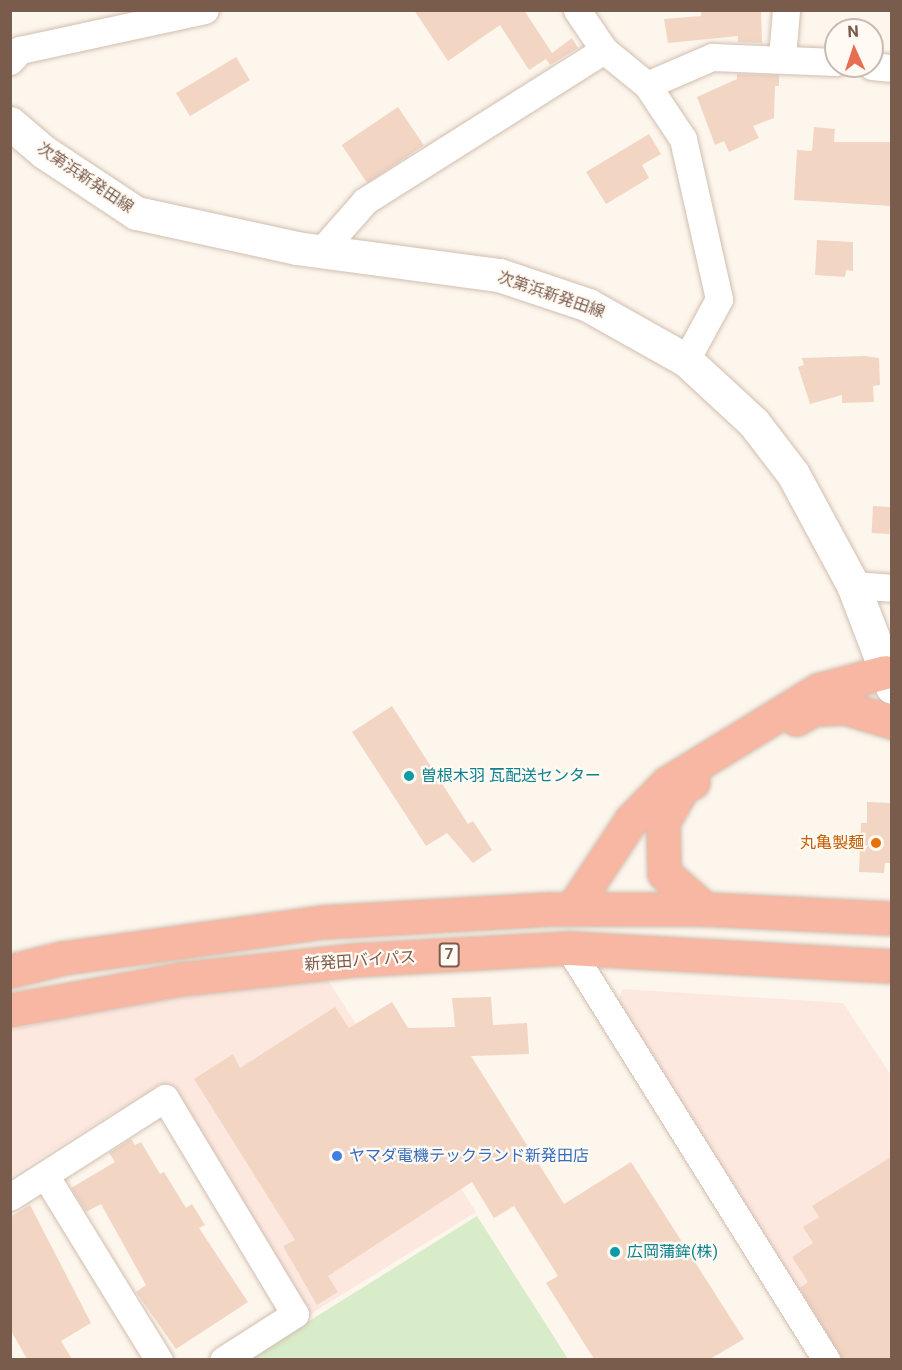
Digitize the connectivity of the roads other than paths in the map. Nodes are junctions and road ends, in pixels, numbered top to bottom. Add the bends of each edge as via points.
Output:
1 (205, 10) edge
2 (577, 10) edge
3 (786, 10) edge
4 (604, 50) junction
5 (782, 57) junction
6 (824, 61) edge
7 (10, 62) edge
8 (646, 84) junction
9 (10, 123) edge
10 (322, 250) junction
11 (686, 360) junction
12 (853, 585) junction
13 (891, 588) edge
14 (888, 680) edge
15 (891, 722) edge
16 (572, 909) junction
17 (705, 909) junction
18 (891, 918) edge
19 (568, 948) junction
20 (891, 966) edge
21 (10, 971) edge
22 (10, 1010) edge
23 (45, 1175) junction
24 (10, 1197) edge
25 (159, 1359) edge
26 (223, 1359) edge
27 (826, 1359) edge

1 - 7 street via 20,50
2 - 4 street
3 - 5 street
4 - 8 street
4 - 10 street via 365,201
5 - 6 street
5 - 8 street via 711,57
8 - 11 street via 683,139 719,299
9 - 10 main road, 次第浜新発田線 via 44,152 136,213
10 - 11 main road, 次第浜新発田線 via 450,266 533,285 631,325
11 - 12 main road, 次第浜新発田線 via 754,423 793,474
12 - 13 street
12 - 14 main road, 次第浜新発田線
14 - 16 highway via 818,690 667,783 631,819
15 - 17 highway via 846,708 814,709 683,788 663,822 664,873
16 - 17 highway
16 - 21 highway via 323,922 63,958
17 - 18 highway
19 - 20 highway, 新発田バイパス / 7
19 - 22 highway, 新発田バイパス / 7 via 352,960 181,979
19 - 27 street
23 - 24 street
23 - 25 street
23 - 26 street via 165,1098 295,1314

